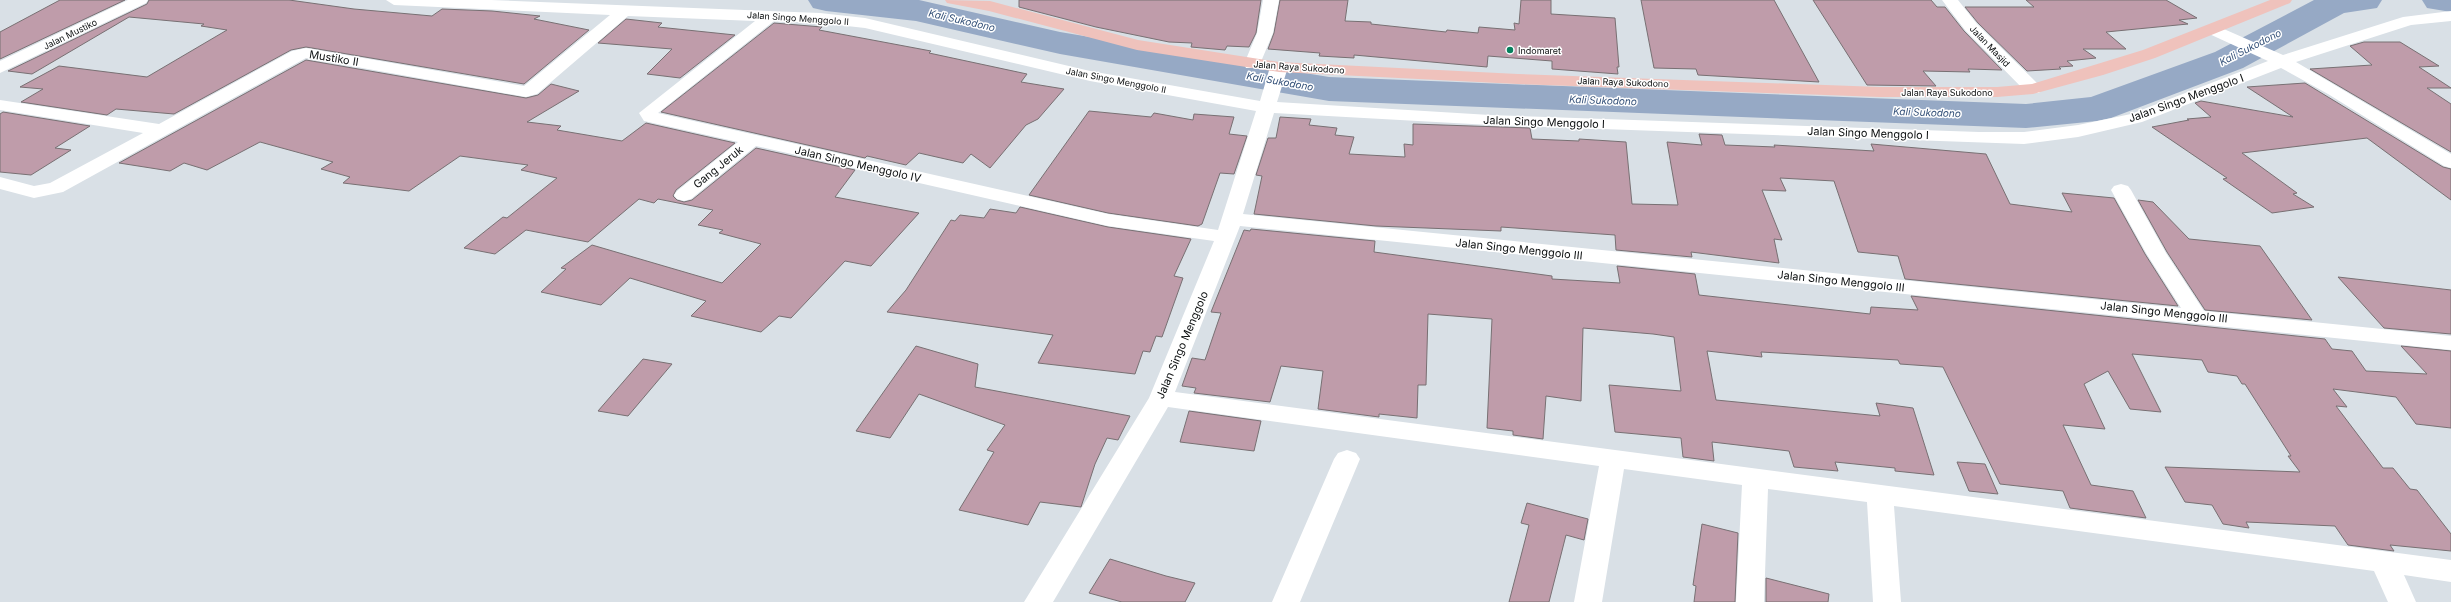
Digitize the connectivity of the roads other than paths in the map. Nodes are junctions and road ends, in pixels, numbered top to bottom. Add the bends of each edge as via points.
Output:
1 (140, 0) edge
2 (394, 0) edge
3 (953, 0) edge
4 (1271, 0) edge
5 (1950, 0) edge
6 (2284, 0) edge
7 (432, 1) edge
8 (625, 11) junction
9 (771, 16) junction
10 (2451, 16) edge
11 (2217, 31) junction
12 (2279, 59) junction
13 (1252, 64) junction
14 (0, 68) edge
15 (1279, 69) junction
16 (2033, 89) junction
17 (1267, 103) junction
18 (0, 105) edge
19 (162, 130) junction
20 (752, 140) junction
21 (2451, 162) edge
22 (0, 183) edge
23 (2121, 190) dead end
24 (684, 195) dead end
25 (1229, 228) junction
26 (2196, 315) junction
27 (2451, 343) edge
28 (1161, 398) junction
29 (1346, 459) dead end
30 (1613, 460) junction
31 (1755, 479) junction
32 (1880, 496) junction
33 (2384, 563) junction
34 (2451, 572) edge
35 (1038, 602) edge
36 (1286, 602) edge
37 (1588, 602) edge
38 (1750, 602) edge
39 (1887, 602) edge
40 (2402, 602) edge

1 - 14 street, Jalan Mustiko
2 - 7 street, Jalan Singo Menggolo II
3 - 13 main road, Jalan Raya Sukodono via 990,6 1137,45
4 - 13 street via 1265,33
5 - 16 street, Jalan Masjid via 1972,27
6 - 11 main road, Jalan Raya Sukodono
7 - 8 street, Jalan Singo Menggolo II
8 - 9 street, Jalan Singo Menggolo II
8 - 19 street, Mustiko II via 526,92 306,53 298,55
9 - 17 street, Jalan Singo Menggolo II via 865,23 1090,76
9 - 20 street, Jalan Singo Menggolo IV via 648,113 650,117
10 - 12 street, Jalan Singo Menggolo I via 2409,20
11 - 12 street
11 - 16 main road, Jalan Raya Sukodono
12 - 17 street, Jalan Singo Menggolo I via 2136,118 2078,132 2024,138 1490,120
12 - 21 street via 2332,88
13 - 15 main road, Jalan Raya Sukodono
15 - 16 main road, Jalan Raya Sukodono via 1880,92 1997,92
15 - 17 street, Jalan Singo Menggolo
17 - 25 street, Jalan Singo Menggolo
18 - 19 street
19 - 22 street, Mustiko II via 56,188 34,192
20 - 24 street, Gang Jeruk
20 - 25 street, Jalan Singo Menggolo IV via 1108,220
23 - 26 street via 2156,253
25 - 26 street, Jalan Singo Menggolo III via 1446,242
25 - 28 street, Jalan Singo Menggolo
26 - 27 street, Jalan Singo Menggolo III
28 - 30 street
28 - 35 street, Jalan Singo Menggolo
29 - 36 street
30 - 31 street
30 - 37 street
31 - 32 street
31 - 38 street
32 - 33 street
32 - 39 street
33 - 34 street
33 - 40 street

